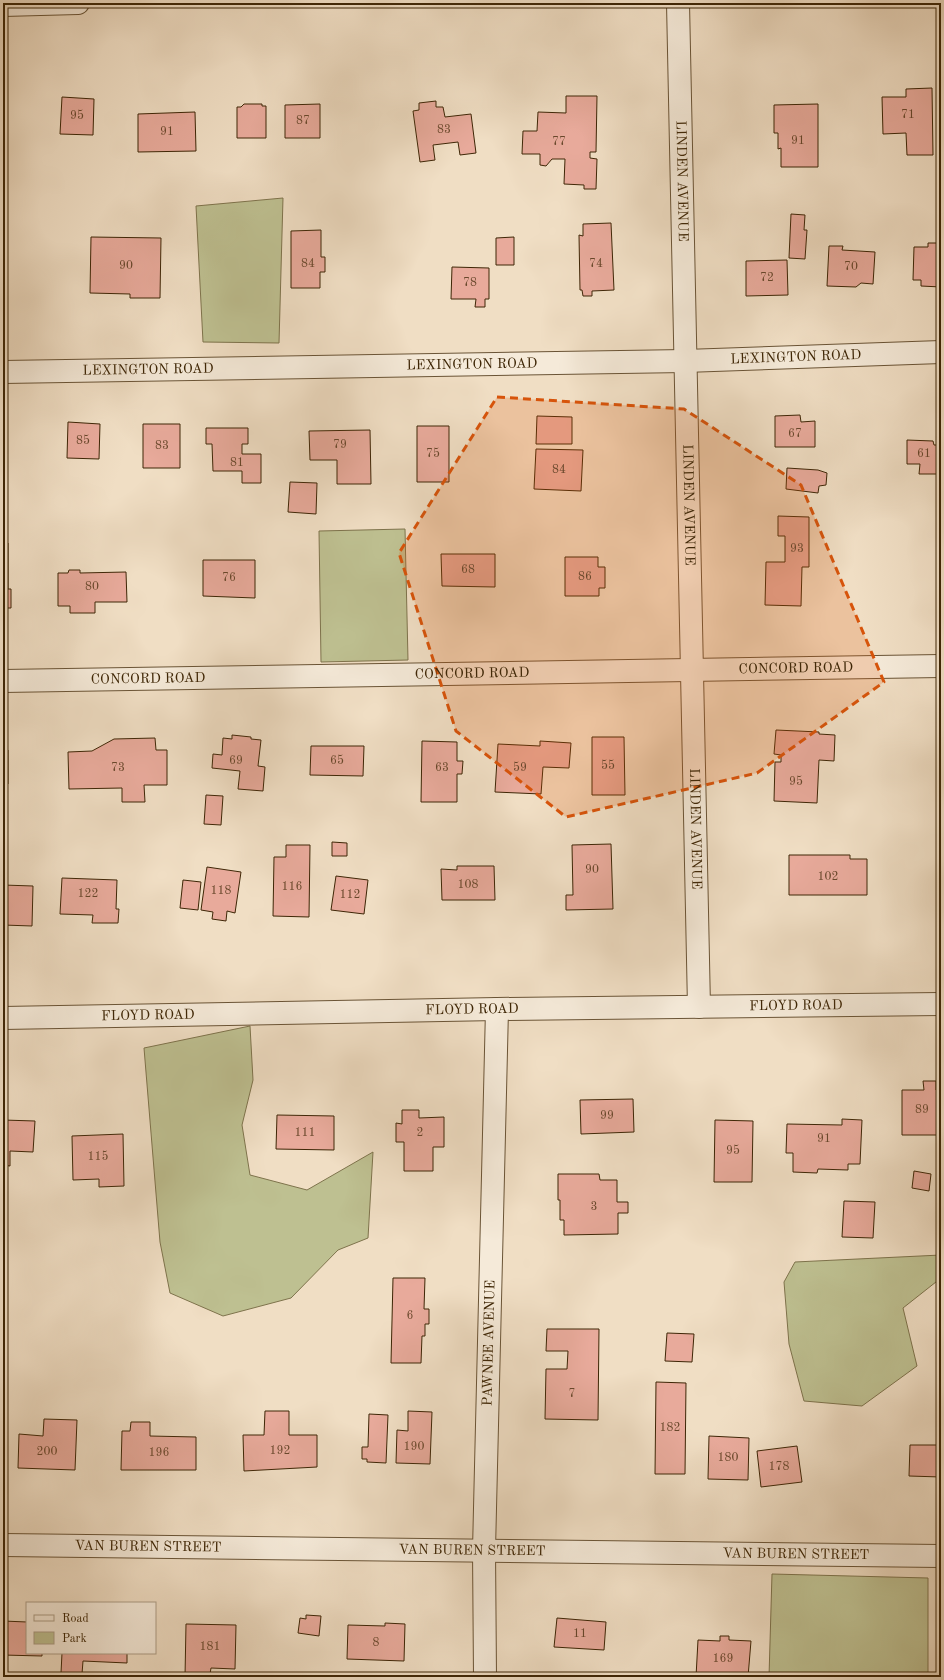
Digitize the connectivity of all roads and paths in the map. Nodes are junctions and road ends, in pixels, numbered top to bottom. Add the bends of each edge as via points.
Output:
1 (78, 3) edge
2 (678, 3) edge
3 (3, 4) edge
4 (941, 352) edge
5 (685, 361) junction
6 (3, 372) edge
7 (941, 666) edge
8 (692, 670) junction
9 (3, 681) edge
10 (941, 1004) edge
11 (699, 1007) junction
12 (497, 1009) junction
13 (3, 1018) edge
14 (3, 1545) edge
15 (484, 1550) junction
16 (941, 1556) edge
17 (485, 1677) edge

1 - 3 street
2 - 5 street, LINDEN AVENUE
4 - 5 street, LEXINGTON ROAD
5 - 6 street, LEXINGTON ROAD
5 - 8 street, LINDEN AVENUE
7 - 8 street, CONCORD ROAD
8 - 9 street, CONCORD ROAD
8 - 11 street, LINDEN AVENUE
10 - 11 street, FLOYD ROAD
11 - 12 street, FLOYD ROAD
12 - 13 street, FLOYD ROAD
12 - 15 street, PAWNEE AVENUE
14 - 15 street, VAN BUREN STREET
15 - 16 street, VAN BUREN STREET
15 - 17 street, PAWNEE AVENUE

